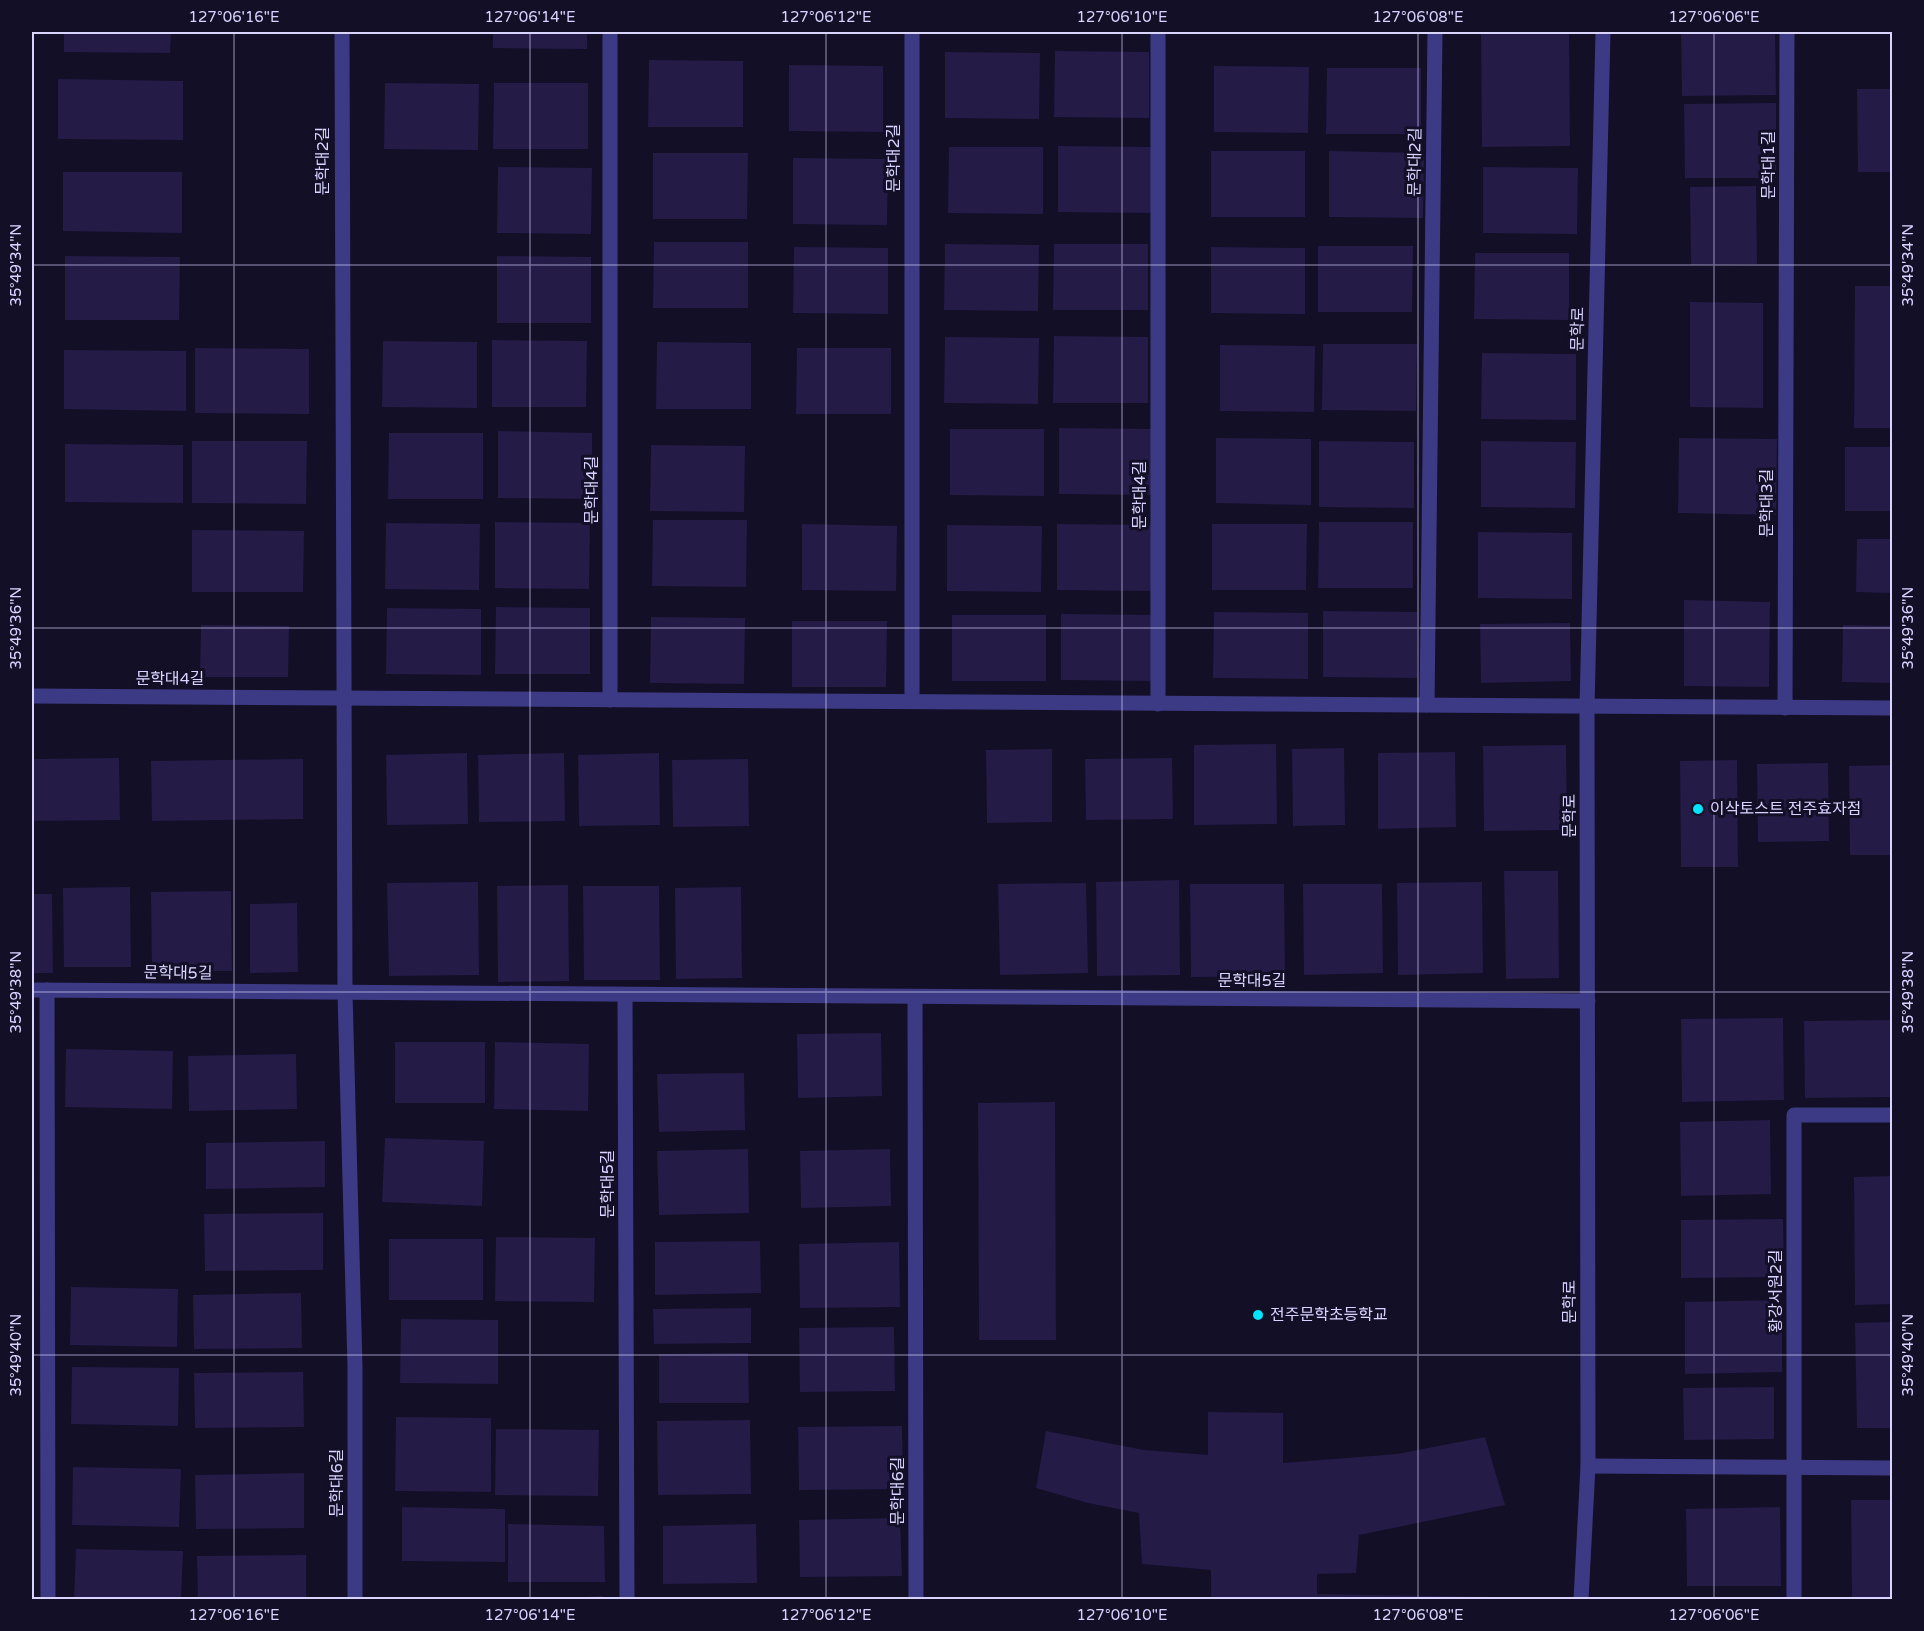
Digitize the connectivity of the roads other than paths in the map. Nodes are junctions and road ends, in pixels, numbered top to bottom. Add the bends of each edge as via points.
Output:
1 (342, 32) edge
2 (610, 32) edge
3 (912, 32) edge
4 (1158, 32) edge
5 (1435, 32) edge
6 (1603, 32) edge
7 (1787, 32) edge
8 (1786, 299) joint
9 (32, 696) edge
10 (344, 698) junction
11 (609, 700) junction
12 (912, 701) junction
13 (1158, 704) junction
14 (1427, 705) junction
15 (1587, 708) junction
16 (1785, 708) junction
17 (1893, 708) edge
18 (39, 990) edge
19 (345, 993) junction
20 (626, 996) junction
21 (915, 998) junction
22 (1588, 1001) junction
23 (1893, 1115) edge
24 (1588, 1466) junction
25 (1794, 1467) junction
26 (1893, 1468) edge
27 (48, 1599) edge
28 (355, 1599) edge
29 (627, 1599) edge
30 (916, 1599) edge
31 (1581, 1599) edge
32 (1794, 1599) edge

1 - 10 street, 문학대2길
2 - 11 street, 문학대4길
3 - 12 street, 문학대2길
4 - 13 street, 문학대4길
5 - 14 street, 문학대2길
6 - 15 street, 문학로
7 - 8 street, 문학대1길
8 - 16 street, 문학대3길
9 - 10 street, 문학대4길
10 - 11 street, 문학대4길
10 - 19 street
11 - 12 street, 문학대4길
12 - 13 street, 문학대4길
13 - 14 street, 문학대4길
14 - 15 street, 문학대4길
15 - 16 street
15 - 22 street, 문학로
16 - 17 street
18 - 19 street, 문학대5길
18 - 27 street, 문학대5길 via 48,1350
19 - 20 street, 문학대5길
19 - 28 street, 문학대6길 via 355,1367
20 - 21 street, 문학대5길
20 - 29 street, 문학대5길
21 - 22 street, 문학대5길
21 - 30 street, 문학대6길
22 - 24 street, 문학로
23 - 25 street, 황강서원2길 via 1794,1115
24 - 25 street
24 - 31 street, 문학로
25 - 26 street
25 - 32 street, 황강서원2길

